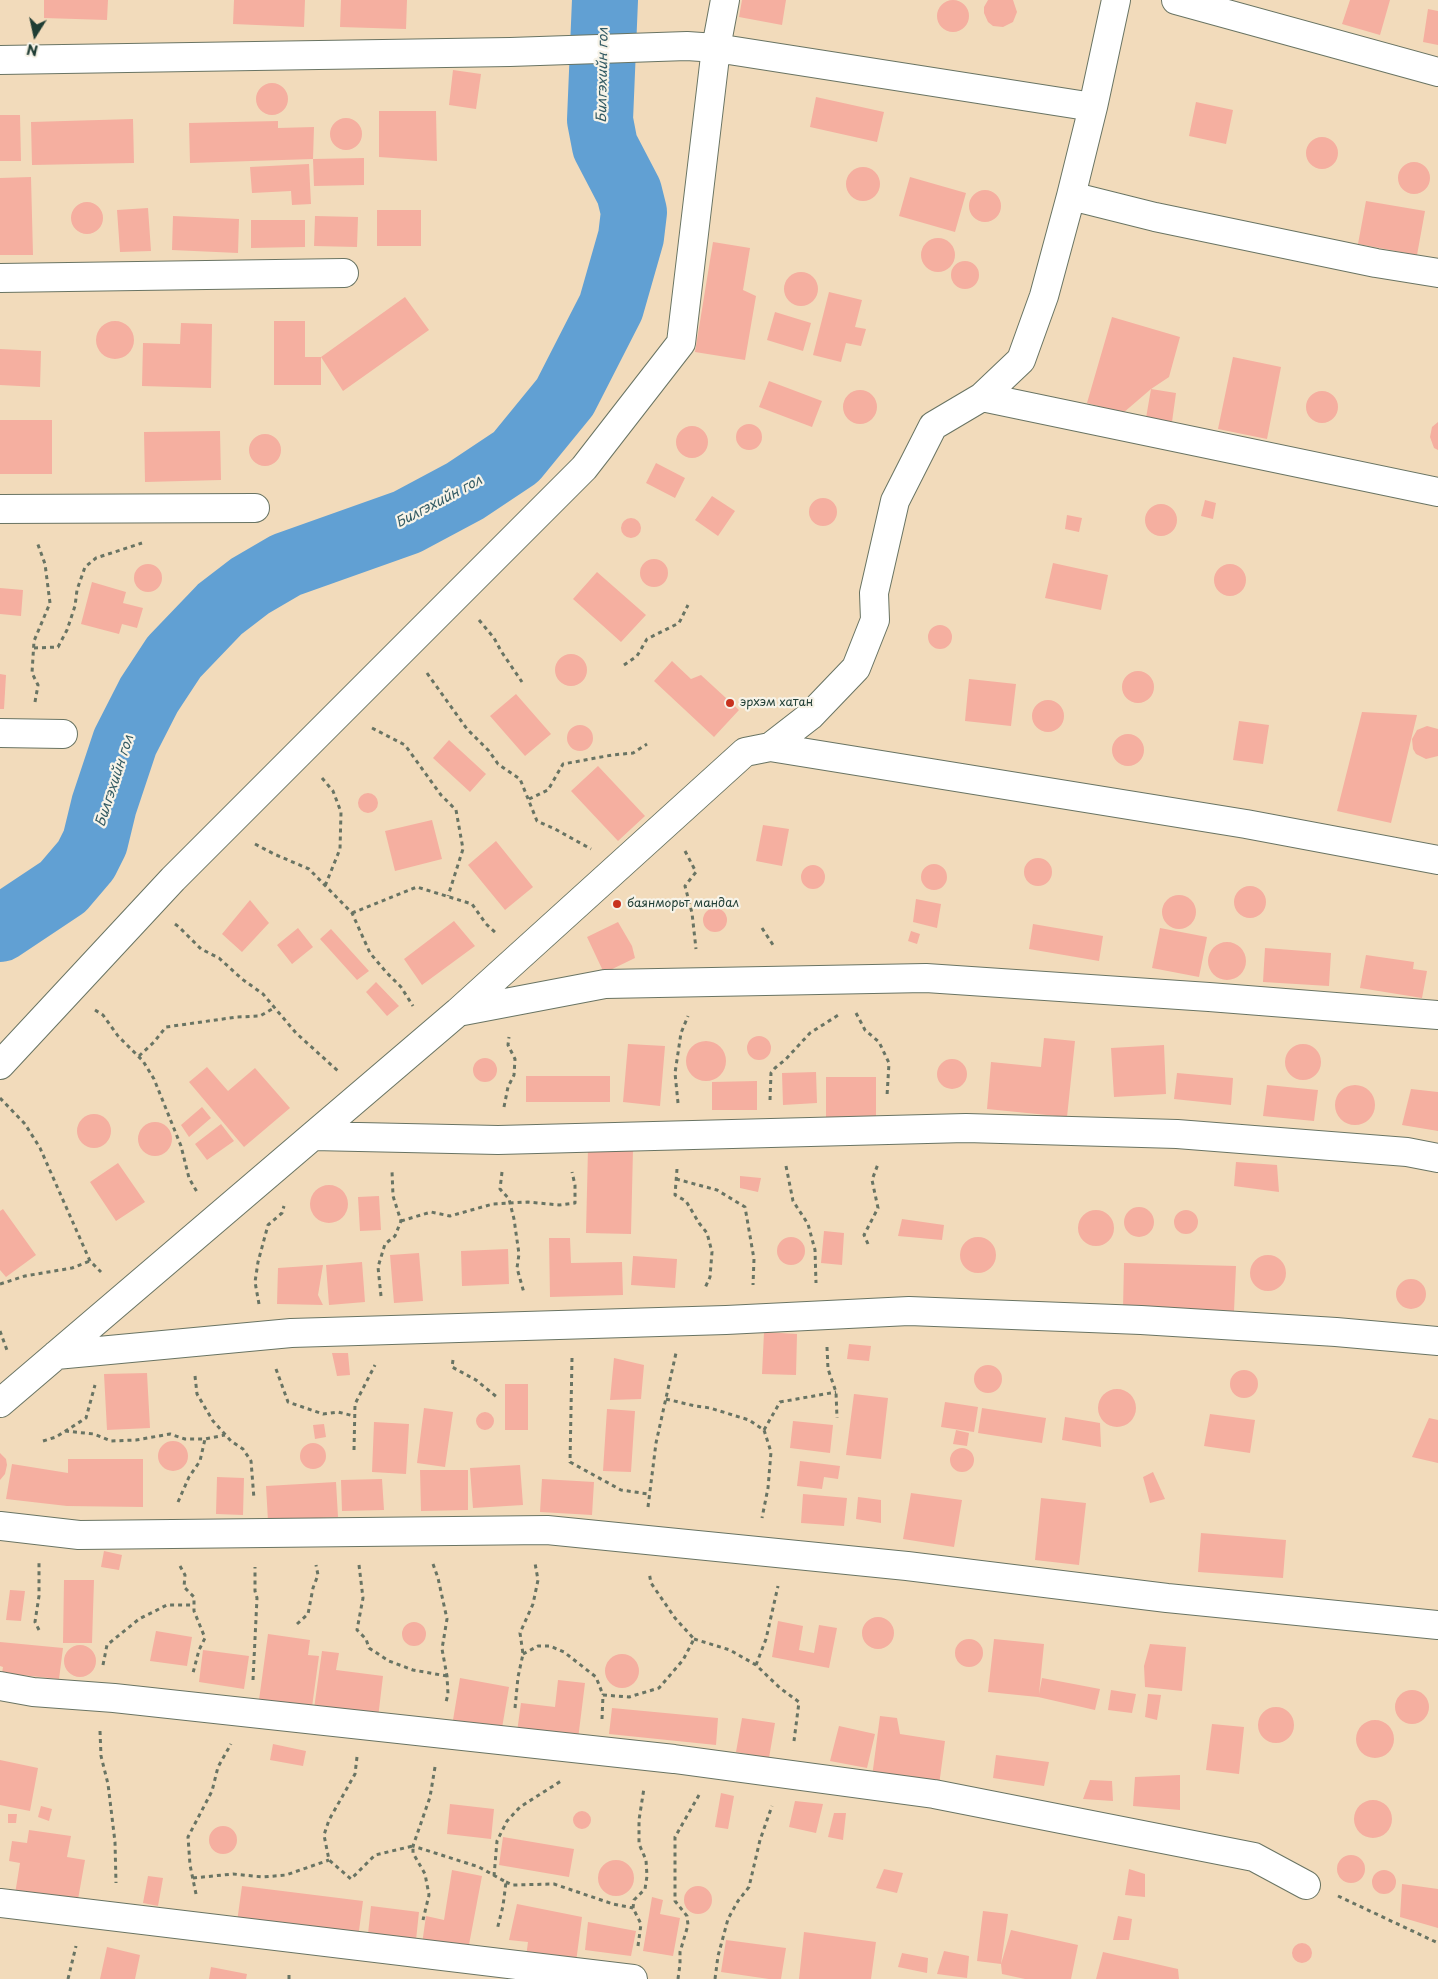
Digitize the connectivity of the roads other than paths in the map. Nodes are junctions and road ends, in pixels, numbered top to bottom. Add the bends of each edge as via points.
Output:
1 (725, 0) edge
2 (1116, 0) edge
3 (1176, 0) edge
4 (716, 48) junction
5 (0, 60) edge
6 (1438, 72) edge
7 (1093, 107) junction
8 (1071, 196) junction
9 (344, 273) dead end
10 (1438, 273) edge
11 (0, 278) edge
12 (982, 397) junction
13 (1438, 492) edge
14 (255, 508) dead end
15 (12, 509) edge
16 (6, 733) edge
17 (64, 734) dead end
18 (770, 747) junction
19 (1438, 860) edge
20 (458, 1012) junction
21 (1438, 1015) edge
22 (0, 1065) edge
23 (313, 1136) junction
24 (1438, 1158) edge
25 (1438, 1341) edge
26 (56, 1355) junction
27 (0, 1403) edge
28 (0, 1526) edge
29 (1438, 1625) edge
30 (0, 1686) edge
31 (1306, 1885) road end
32 (0, 1903) edge
33 (628, 1978) edge
34 (632, 1979) edge

1 - 4 street
2 - 7 street
3 - 6 street
4 - 5 street
4 - 7 street
4 - 22 street via 681,343 584,468 146,909
7 - 8 street
8 - 10 street via 1155,217
8 - 12 street via 1044,296 1021,360
9 - 11 street
12 - 13 street
12 - 18 street via 933,426 896,501 874,593 875,620 856,668 810,716
14 - 15 street
16 - 17 street
18 - 19 street via 1236,823
18 - 20 street via 745,752
20 - 21 street via 604,984 926,978
20 - 23 street
23 - 24 street via 498,1140 966,1128 1178,1134 1407,1152
23 - 26 street
25 - 26 street via 1140,1320 908,1311 291,1333
26 - 27 street
28 - 29 street via 79,1535 547,1530
30 - 31 street via 644,1755 934,1794 1254,1857
32 - 33 street
33 - 34 street

